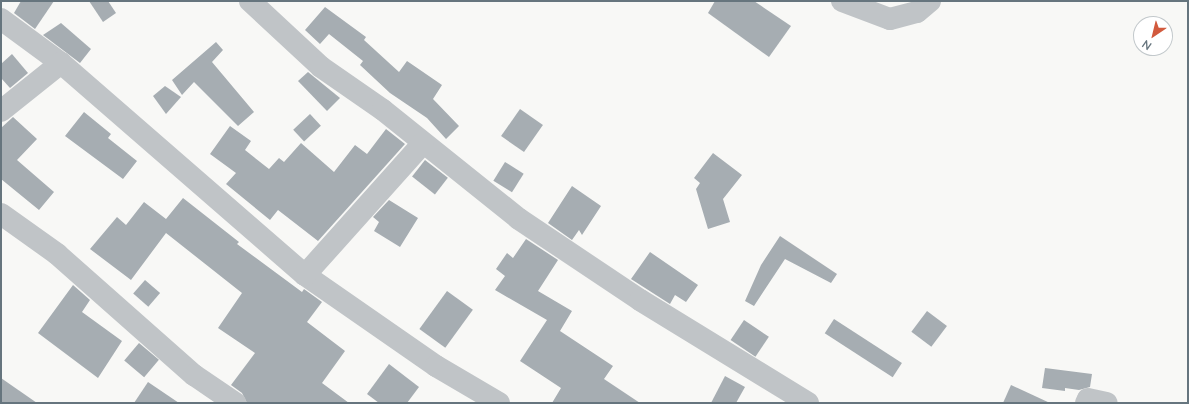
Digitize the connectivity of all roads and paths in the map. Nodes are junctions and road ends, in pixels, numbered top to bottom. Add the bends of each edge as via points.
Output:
1 (250, 1) edge
2 (842, 1) edge
3 (930, 1) edge
4 (1, 19) edge
5 (61, 63) junction
6 (1, 111) edge
7 (422, 144) junction
8 (1, 214) edge
9 (305, 275) junction
10 (235, 403) edge
11 (499, 403) edge
12 (808, 403) edge
13 (1086, 403) edge
14 (1107, 403) edge

1 - 7 street via 321,67 383,110
2 - 3 street via 890,20 917,12
4 - 5 street
5 - 6 street
5 - 9 street
7 - 9 street
7 - 12 street via 519,219 640,300
8 - 10 street via 57,254 194,375
9 - 11 street via 436,366
13 - 14 street via 1088,399

